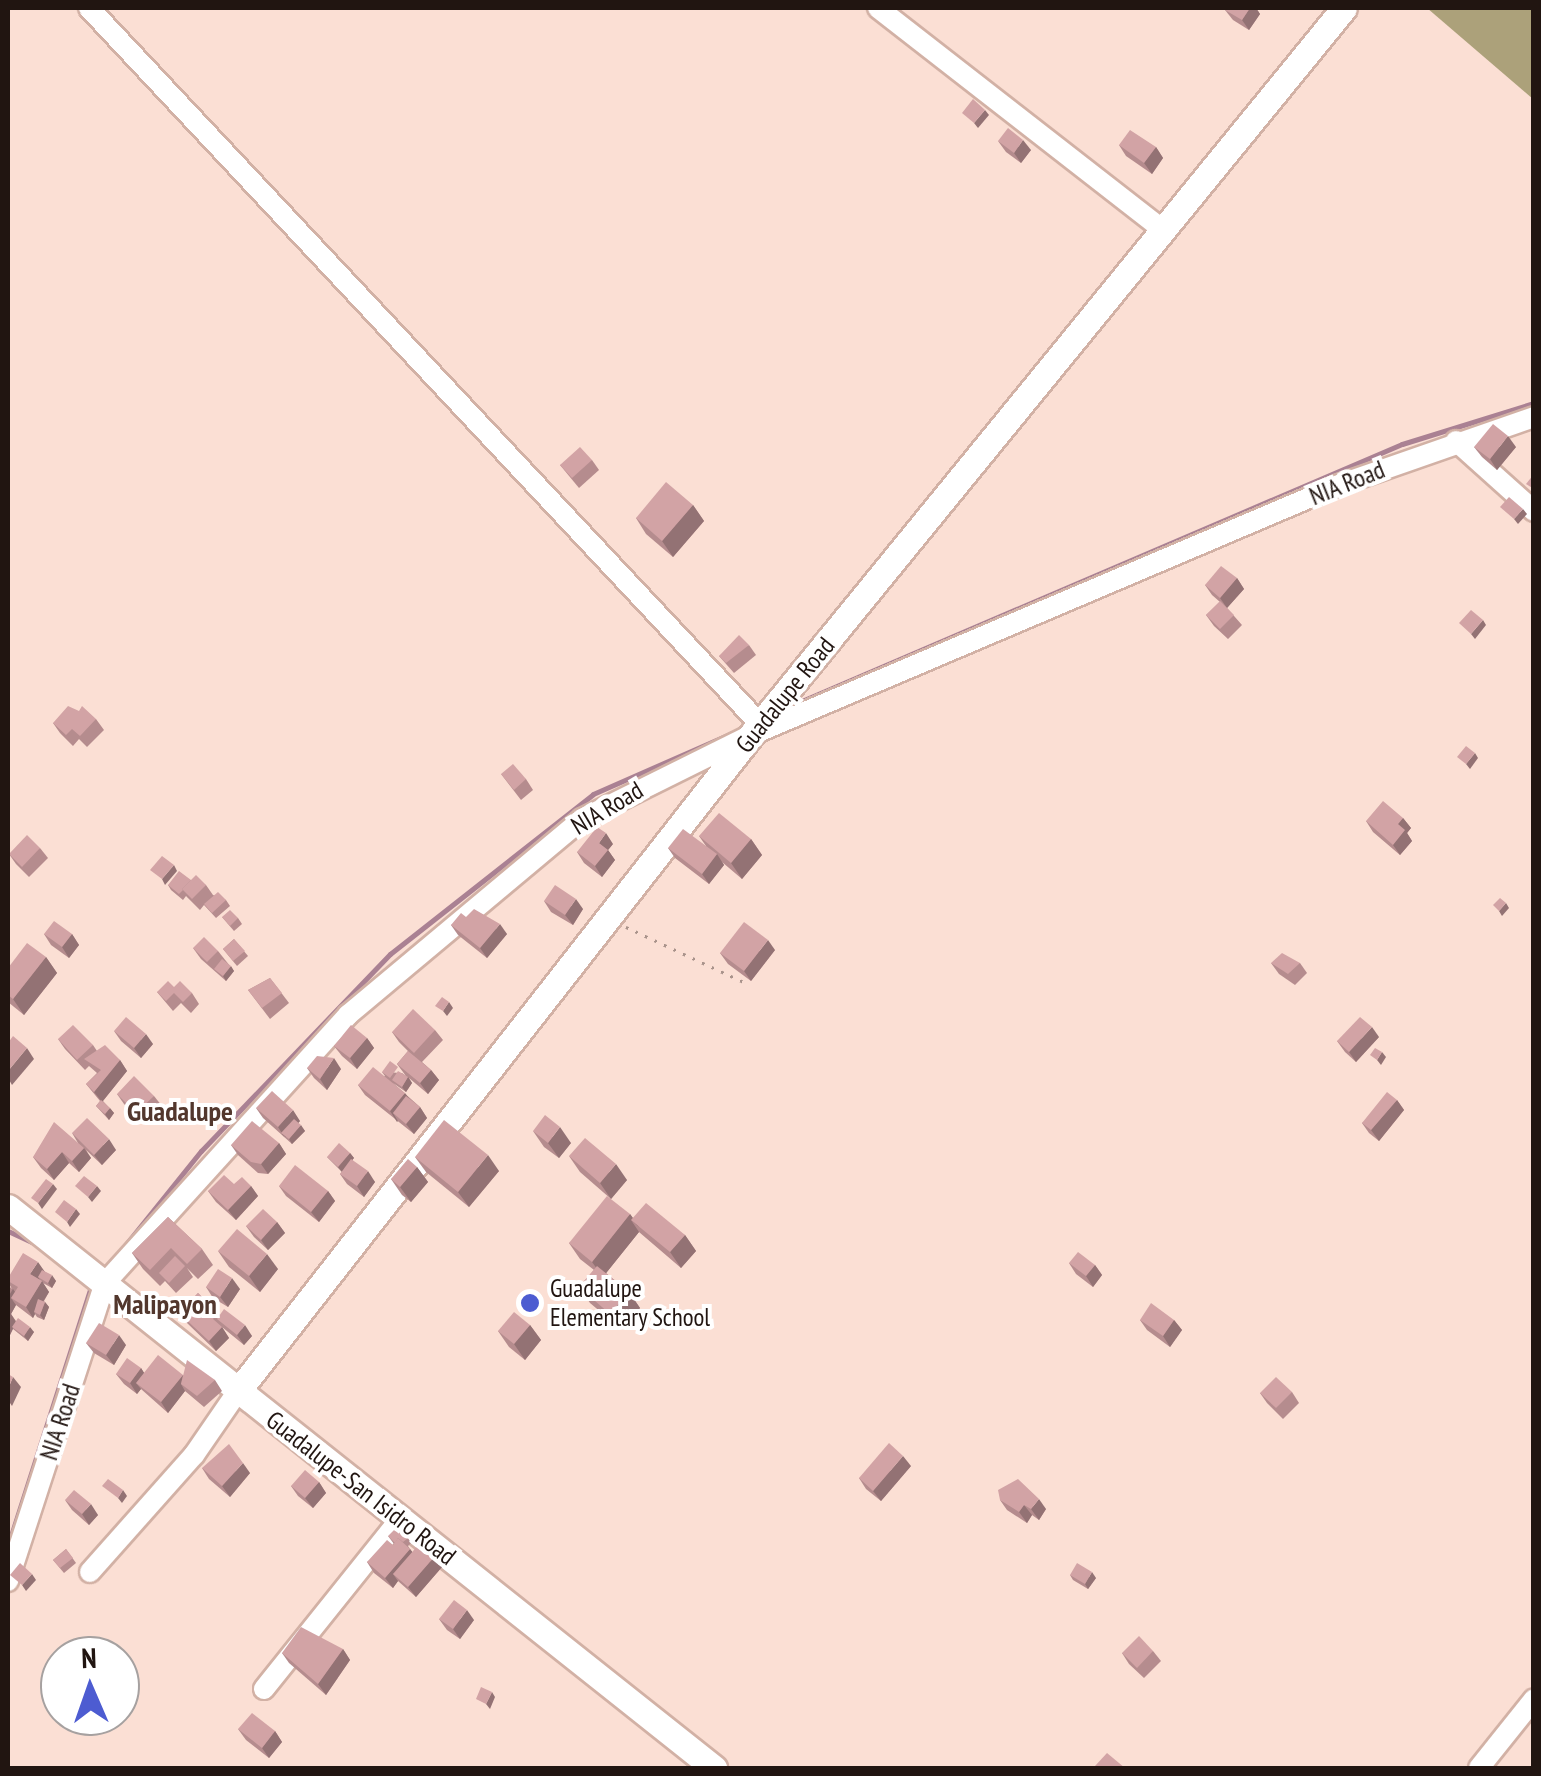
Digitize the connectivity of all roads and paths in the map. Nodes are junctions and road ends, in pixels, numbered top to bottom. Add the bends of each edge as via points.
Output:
1 (90, 8) edge
2 (878, 8) edge
3 (1344, 8) edge
4 (1160, 227) junction
5 (1534, 418) edge
6 (1456, 441) junction
7 (1534, 510) edge
8 (756, 730) junction
9 (611, 922) junction
10 (748, 984) dead end
11 (13, 1215) edge
12 (106, 1283) junction
13 (238, 1392) junction
14 (400, 1519) junction
15 (90, 1572) dead end
16 (8, 1582) edge
17 (264, 1689) dead end
18 (1534, 1699) edge
19 (714, 1768) edge
20 (1478, 1768) edge

1 - 8 street
2 - 4 street
3 - 4 street, Guadalupe Road
4 - 8 street, Guadalupe Road
5 - 6 street, NIA Road
6 - 7 street
6 - 8 street, NIA Road
8 - 9 street, Guadalupe Road
8 - 12 street, NIA Road via 605,803 431,942 348,1014
9 - 10 path
9 - 13 street, Guadalupe Road
11 - 12 street, Guadalupe-San Isidro Road
12 - 13 street, Guadalupe-San Isidro Road
12 - 16 street, NIA Road
13 - 14 street, Guadalupe-San Isidro Road
13 - 15 street via 194,1455
14 - 17 street
14 - 19 street, Guadalupe-San Isidro Road
18 - 20 street

